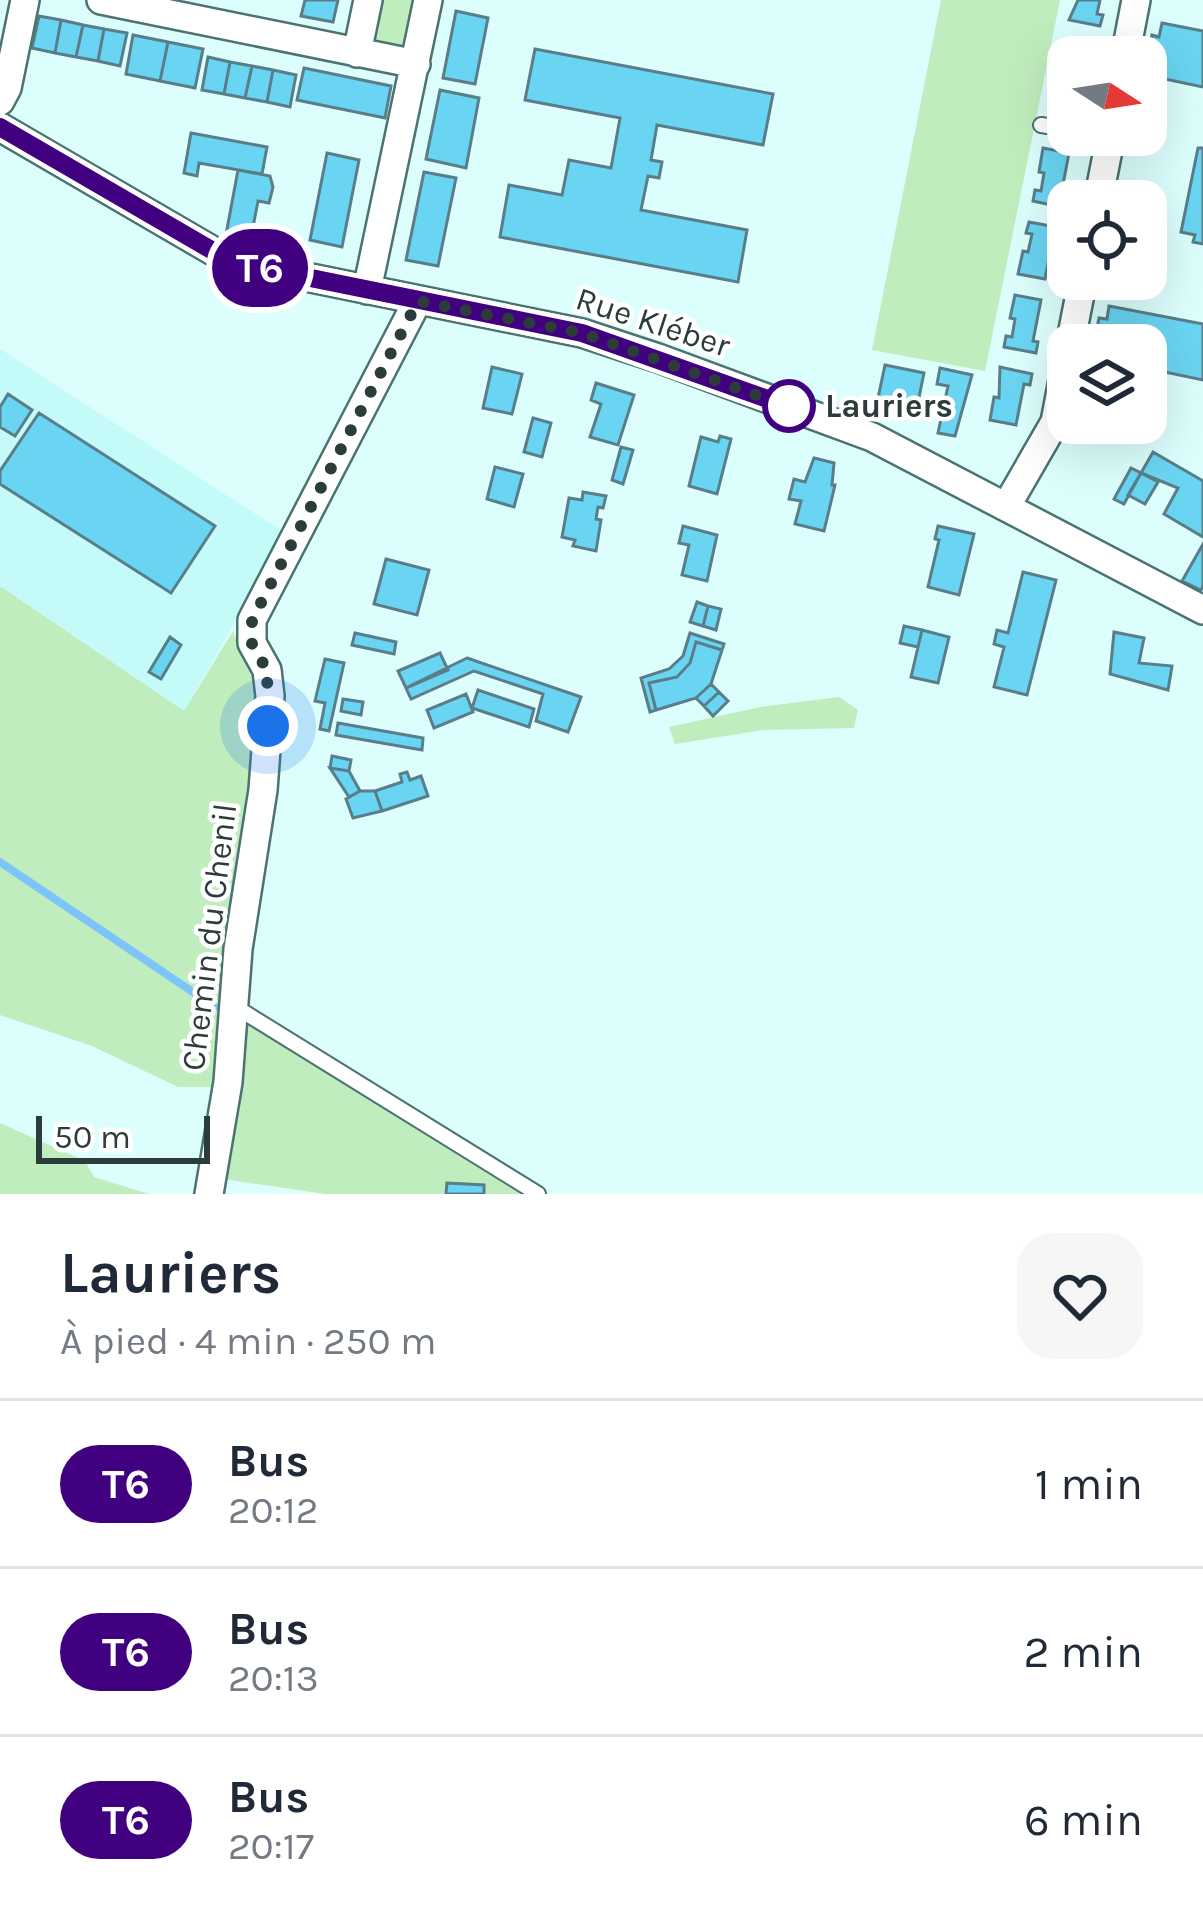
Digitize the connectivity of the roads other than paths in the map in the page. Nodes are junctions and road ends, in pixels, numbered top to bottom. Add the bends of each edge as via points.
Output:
1 (25, 0) edge
2 (101, 0) edge
3 (368, 0) edge
4 (428, 0) edge
5 (1136, 0) edge
6 (1129, 36) edge
7 (357, 52) junction
8 (416, 64) junction
9 (0, 101) edge
10 (1041, 124) dead end
11 (1047, 125) edge
12 (0, 127) edge
13 (367, 290) junction
14 (418, 301) junction
15 (1047, 434) edge
16 (1006, 507) junction
17 (1203, 610) edge
18 (234, 1006) junction
19 (209, 1194) edge
20 (538, 1194) edge

1 - 9 street
2 - 7 street
3 - 7 street
4 - 8 street
5 - 6 street
7 - 8 street
8 - 13 street
10 - 11 lane
12 - 13 street, Rue Kléber via 232,262
13 - 14 street, Rue Kléber
14 - 16 street, Rue Kléber via 582,333 658,358 872,436
14 - 18 street, Chemin du Chenil via 252,620 270,696
15 - 16 street
16 - 17 street, Rue Kléber
18 - 19 street, Chemin du Chenil
18 - 20 lane

